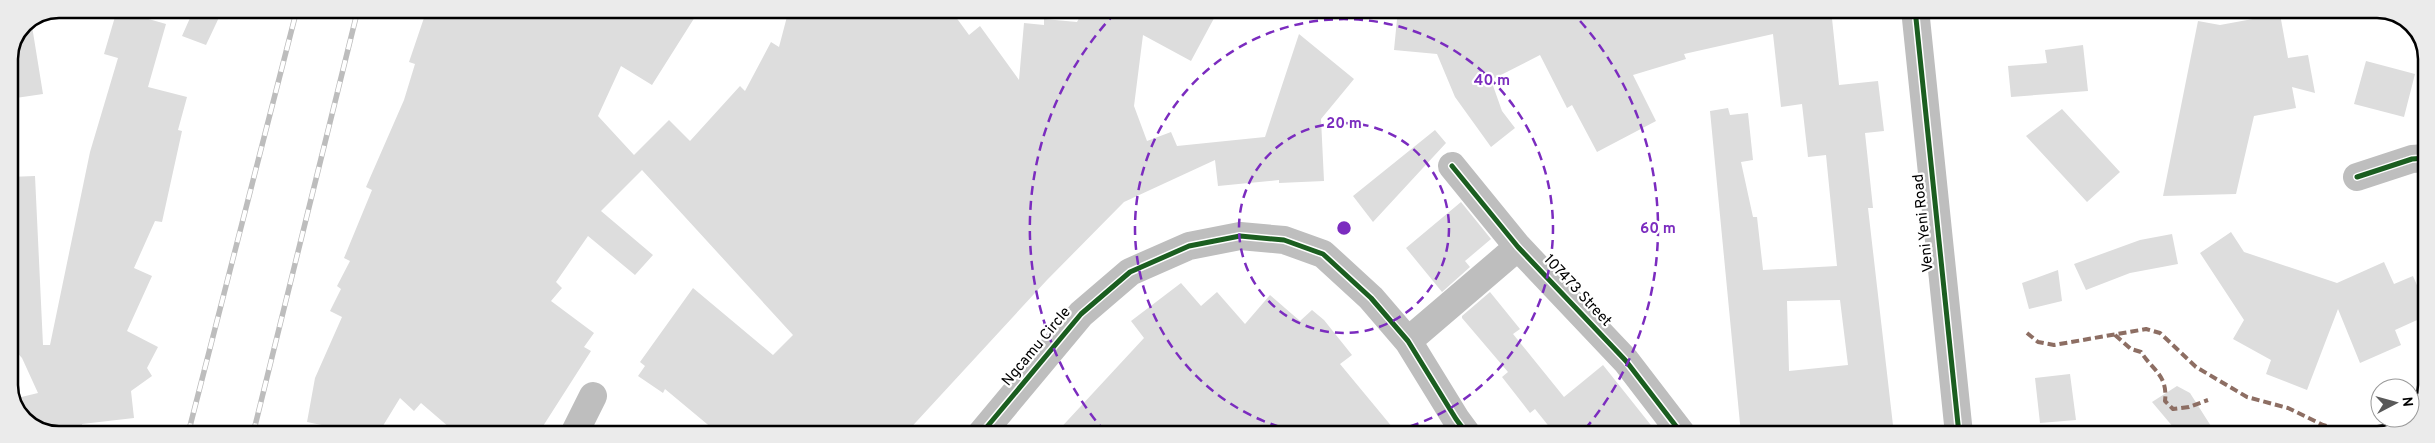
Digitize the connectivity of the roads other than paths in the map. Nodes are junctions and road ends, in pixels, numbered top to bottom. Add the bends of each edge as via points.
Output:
1 (1916, 18) edge
2 (2417, 159) edge
3 (1452, 166) dead end
4 (2357, 176) dead end
5 (1518, 247) junction
6 (1408, 341) junction
7 (593, 396) dead end
8 (578, 425) edge
9 (988, 425) edge
10 (1461, 426) edge
11 (1676, 426) edge
12 (1958, 426) edge

1 - 12 street, Veni Yeni Road
2 - 4 street
3 - 5 street, 107473 Street
5 - 6 street
5 - 11 street, 107473 Street via 1626,361
6 - 9 street, Ngcamu Circle via 1371,298 1323,254 1284,240 1240,236 1189,246 1130,272 1081,314
6 - 10 street, Ngcamu Circle
7 - 8 street

